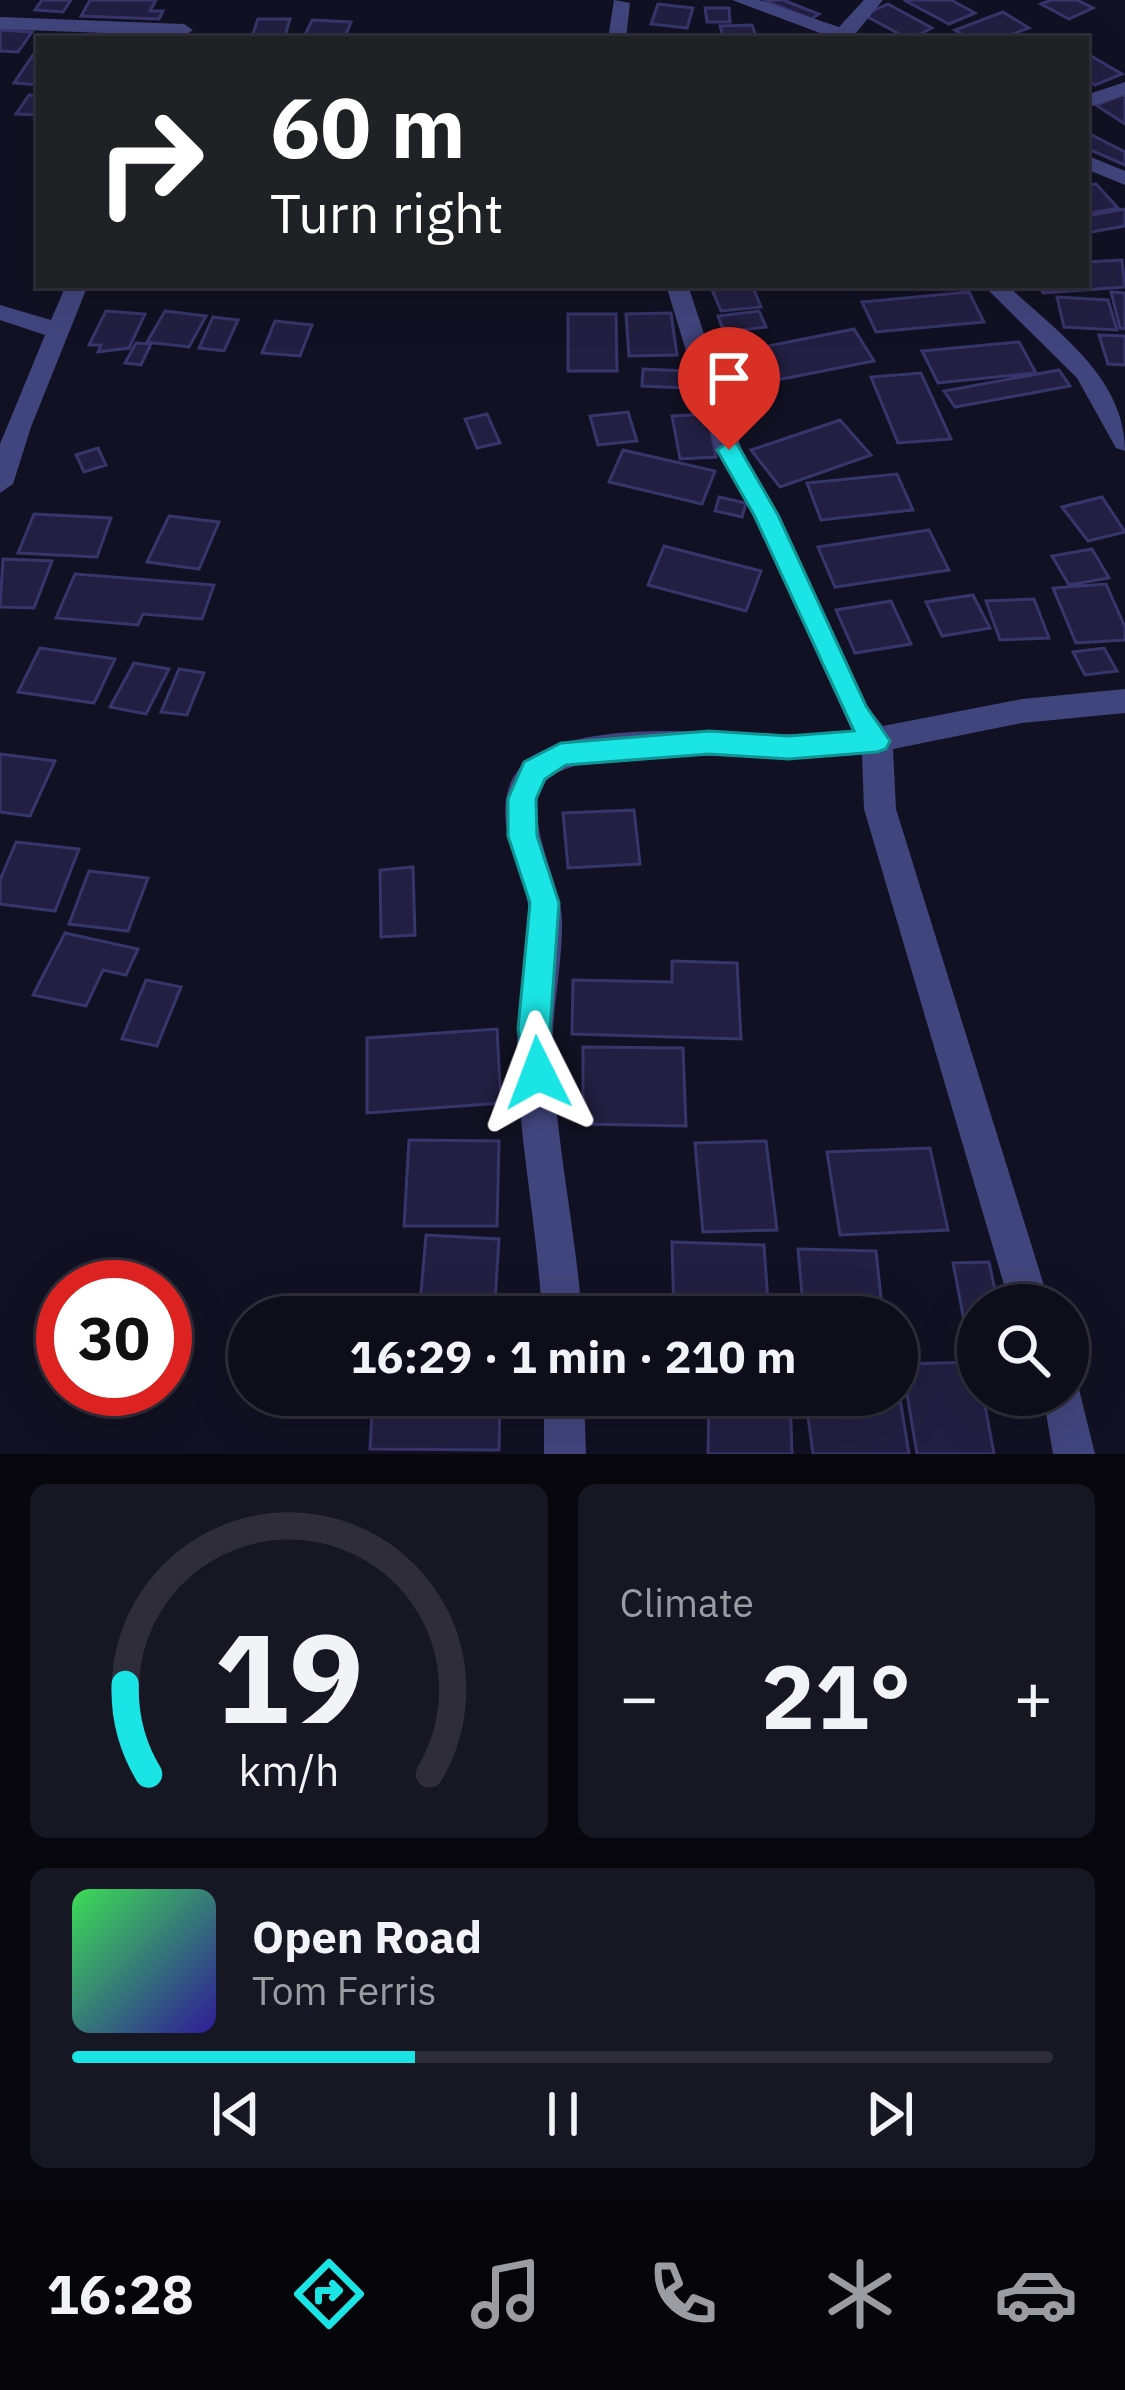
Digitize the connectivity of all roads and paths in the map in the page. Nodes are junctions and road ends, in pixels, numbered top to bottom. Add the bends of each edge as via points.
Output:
1 (740, 0) edge
2 (874, 0) edge
3 (621, 3) dead end
4 (0, 22) edge
5 (185, 28) edge
6 (617, 36) edge
7 (846, 36) edge
8 (850, 36) edge
9 (1125, 88) edge
10 (1089, 101) edge
11 (1089, 162) edge
12 (1125, 179) edge
13 (76, 288) edge
14 (678, 288) edge
15 (997, 288) edge
16 (0, 312) edge
17 (60, 327) junction
18 (9, 428) edge
19 (1125, 442) edge
20 (0, 484) edge
21 (1125, 701) edge
22 (877, 741) junction
23 (1024, 1284) edge
24 (561, 1296) edge
25 (564, 1416) edge
26 (1067, 1416) edge
27 (565, 1454) edge
28 (1074, 1454) edge

1 - 7 street
2 - 8 street
3 - 6 street
4 - 5 street
9 - 10 street
11 - 12 street
13 - 17 street
14 - 22 street via 729,450 855,713
15 - 19 street via 1087,373
16 - 17 street
17 - 18 street
18 - 20 street
21 - 22 street via 1008,712
22 - 23 street via 880,809
22 - 24 street via 561,754 534,771 522,799 523,836 544,903 534,1029
25 - 27 street
26 - 28 street

